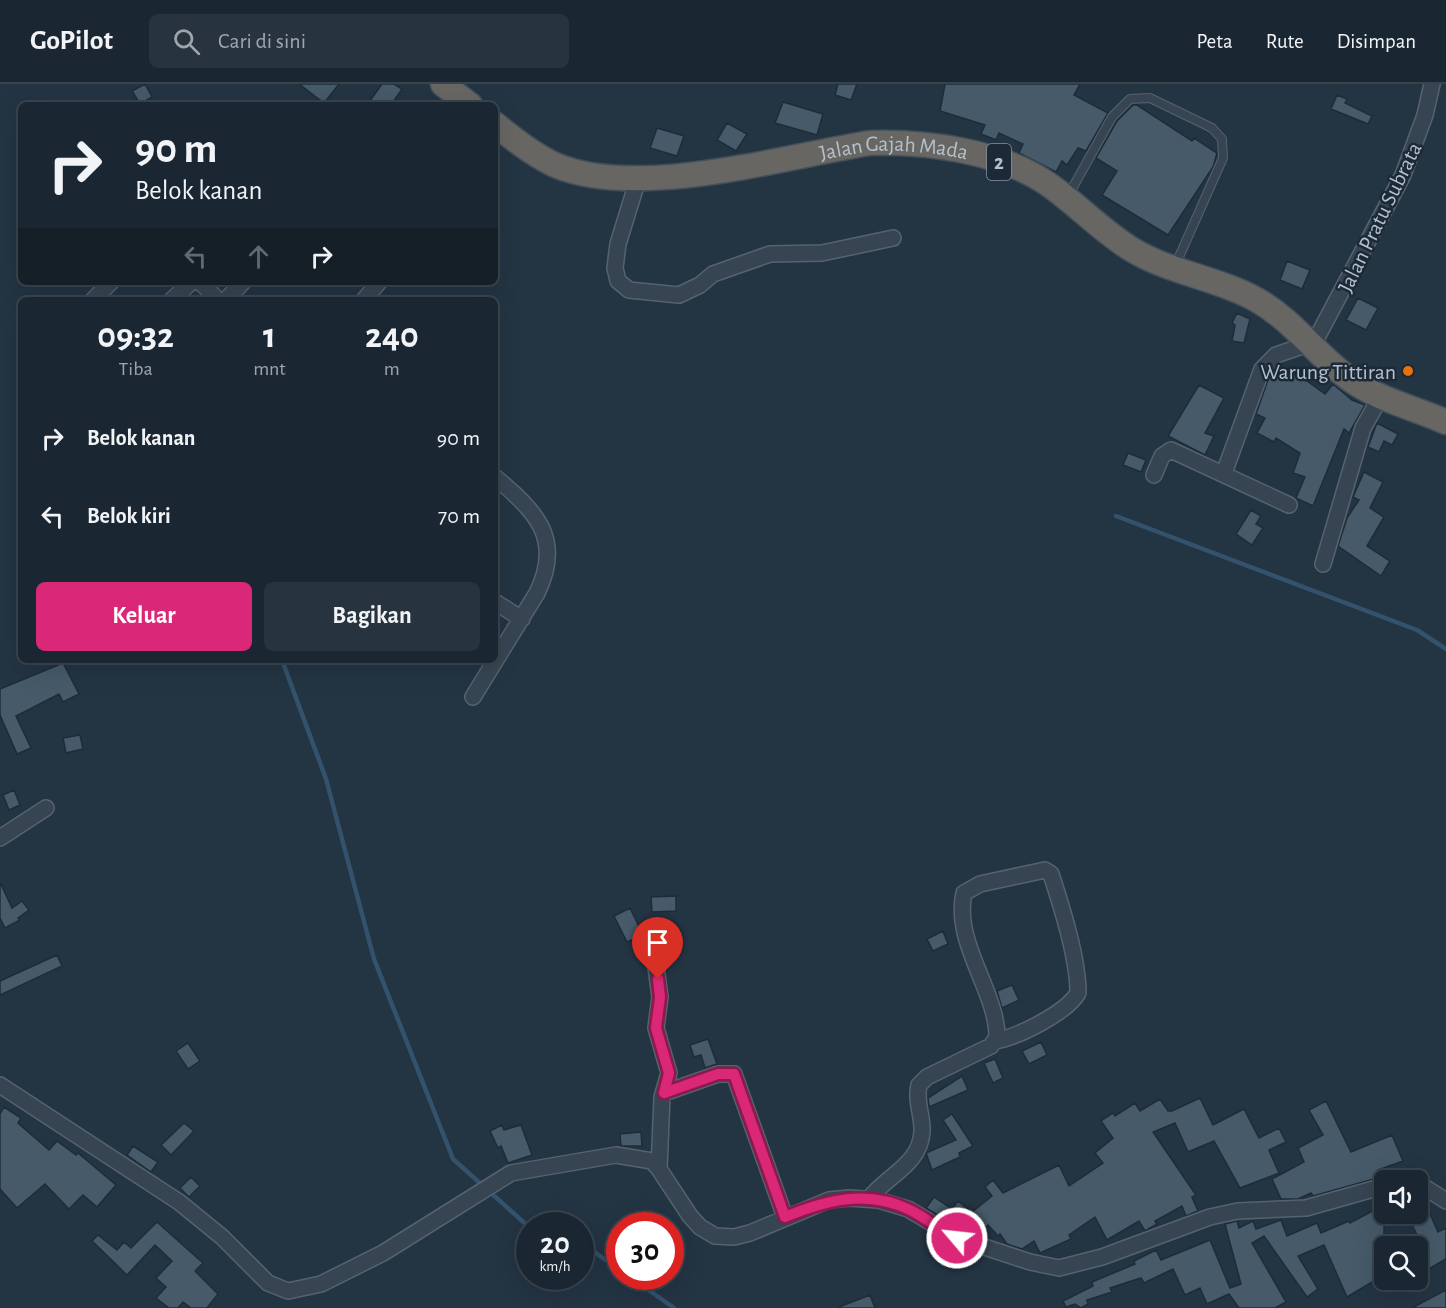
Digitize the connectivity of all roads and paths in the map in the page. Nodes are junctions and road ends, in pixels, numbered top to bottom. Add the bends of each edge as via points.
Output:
1 (443, 84) edge
2 (1432, 84) edge
3 (466, 102) edge
4 (498, 133) edge
5 (638, 179) junction
6 (1066, 200) junction
7 (893, 238) dead end
8 (1174, 268) junction
9 (108, 285) edge
10 (187, 285) edge
11 (203, 285) edge
12 (240, 285) edge
13 (377, 285) edge
14 (96, 297) edge
15 (175, 297) edge
16 (215, 297) edge
17 (229, 297) edge
18 (367, 297) edge
19 (1312, 344) junction
20 (1381, 396) junction
21 (1446, 422) edge
22 (1224, 473) junction
23 (1154, 475) dead end
24 (498, 479) edge
25 (1289, 505) dead end
26 (1323, 564) dead end
27 (498, 604) edge
28 (522, 620) junction
29 (498, 658) edge
30 (495, 663) edge
31 (473, 698) dead end
32 (46, 808) dead end
33 (0, 838) edge
34 (656, 967) dead end
35 (995, 1041) junction
36 (0, 1085) edge
37 (664, 1093) junction
38 (659, 1169) junction
39 (1374, 1189) edge
40 (1428, 1189) edge
41 (868, 1199) junction
42 (1446, 1201) edge
43 (785, 1217) junction

1 - 3 highway
2 - 19 street, Jalan Pratu Subrata via 1403,175
4 - 5 highway, Jalan Gajah Mada / 2 via 567,169 603,178
5 - 6 highway, Jalan Gajah Mada / 2 via 870,143 900,142 964,152 1016,167 1042,180
5 - 7 street via 618,244 615,268 618,281 629,290 679,295 713,274 770,254 822,253
6 - 8 highway, Jalan Gajah Mada / 2 via 1131,249
6 - 8 lane via 1112,117 1130,99 1150,98 1212,128 1222,139 1223,158
8 - 19 highway, Jalan Gajah Mada / 2 via 1259,301
9 - 14 street
10 - 15 street
11 - 16 street
12 - 17 street
13 - 18 street
19 - 20 highway, Jalan Gajah Mada / 2 via 1350,380
19 - 22 street via 1276,355 1262,369
20 - 21 highway, Jalan Gajah Mada / 2
20 - 26 street via 1363,428
22 - 23 street via 1171,450 1162,456
22 - 25 street
24 - 28 street via 527,503 541,523 547,543 544,578
27 - 28 street
28 - 29 street
30 - 31 street
32 - 33 street
34 - 37 street via 660,997 656,1028 669,1073
35 - 35 street via 997,1031 965,934 964,893 980,884 1045,870 1051,874 1062,910 1078,993 1036,1025
35 - 41 street via 919,1085 920,1144 912,1159
36 - 38 street via 179,1202 222,1237 268,1283 288,1292 326,1282 408,1239 521,1170 616,1155 642,1158
37 - 38 street
37 - 43 street via 718,1074 734,1074
38 - 43 street via 690,1216 715,1236 742,1235
39 - 41 street via 1306,1208 1238,1211 1210,1217 1102,1257 1059,1268 957,1238 908,1209
40 - 42 street
41 - 43 street via 829,1200

